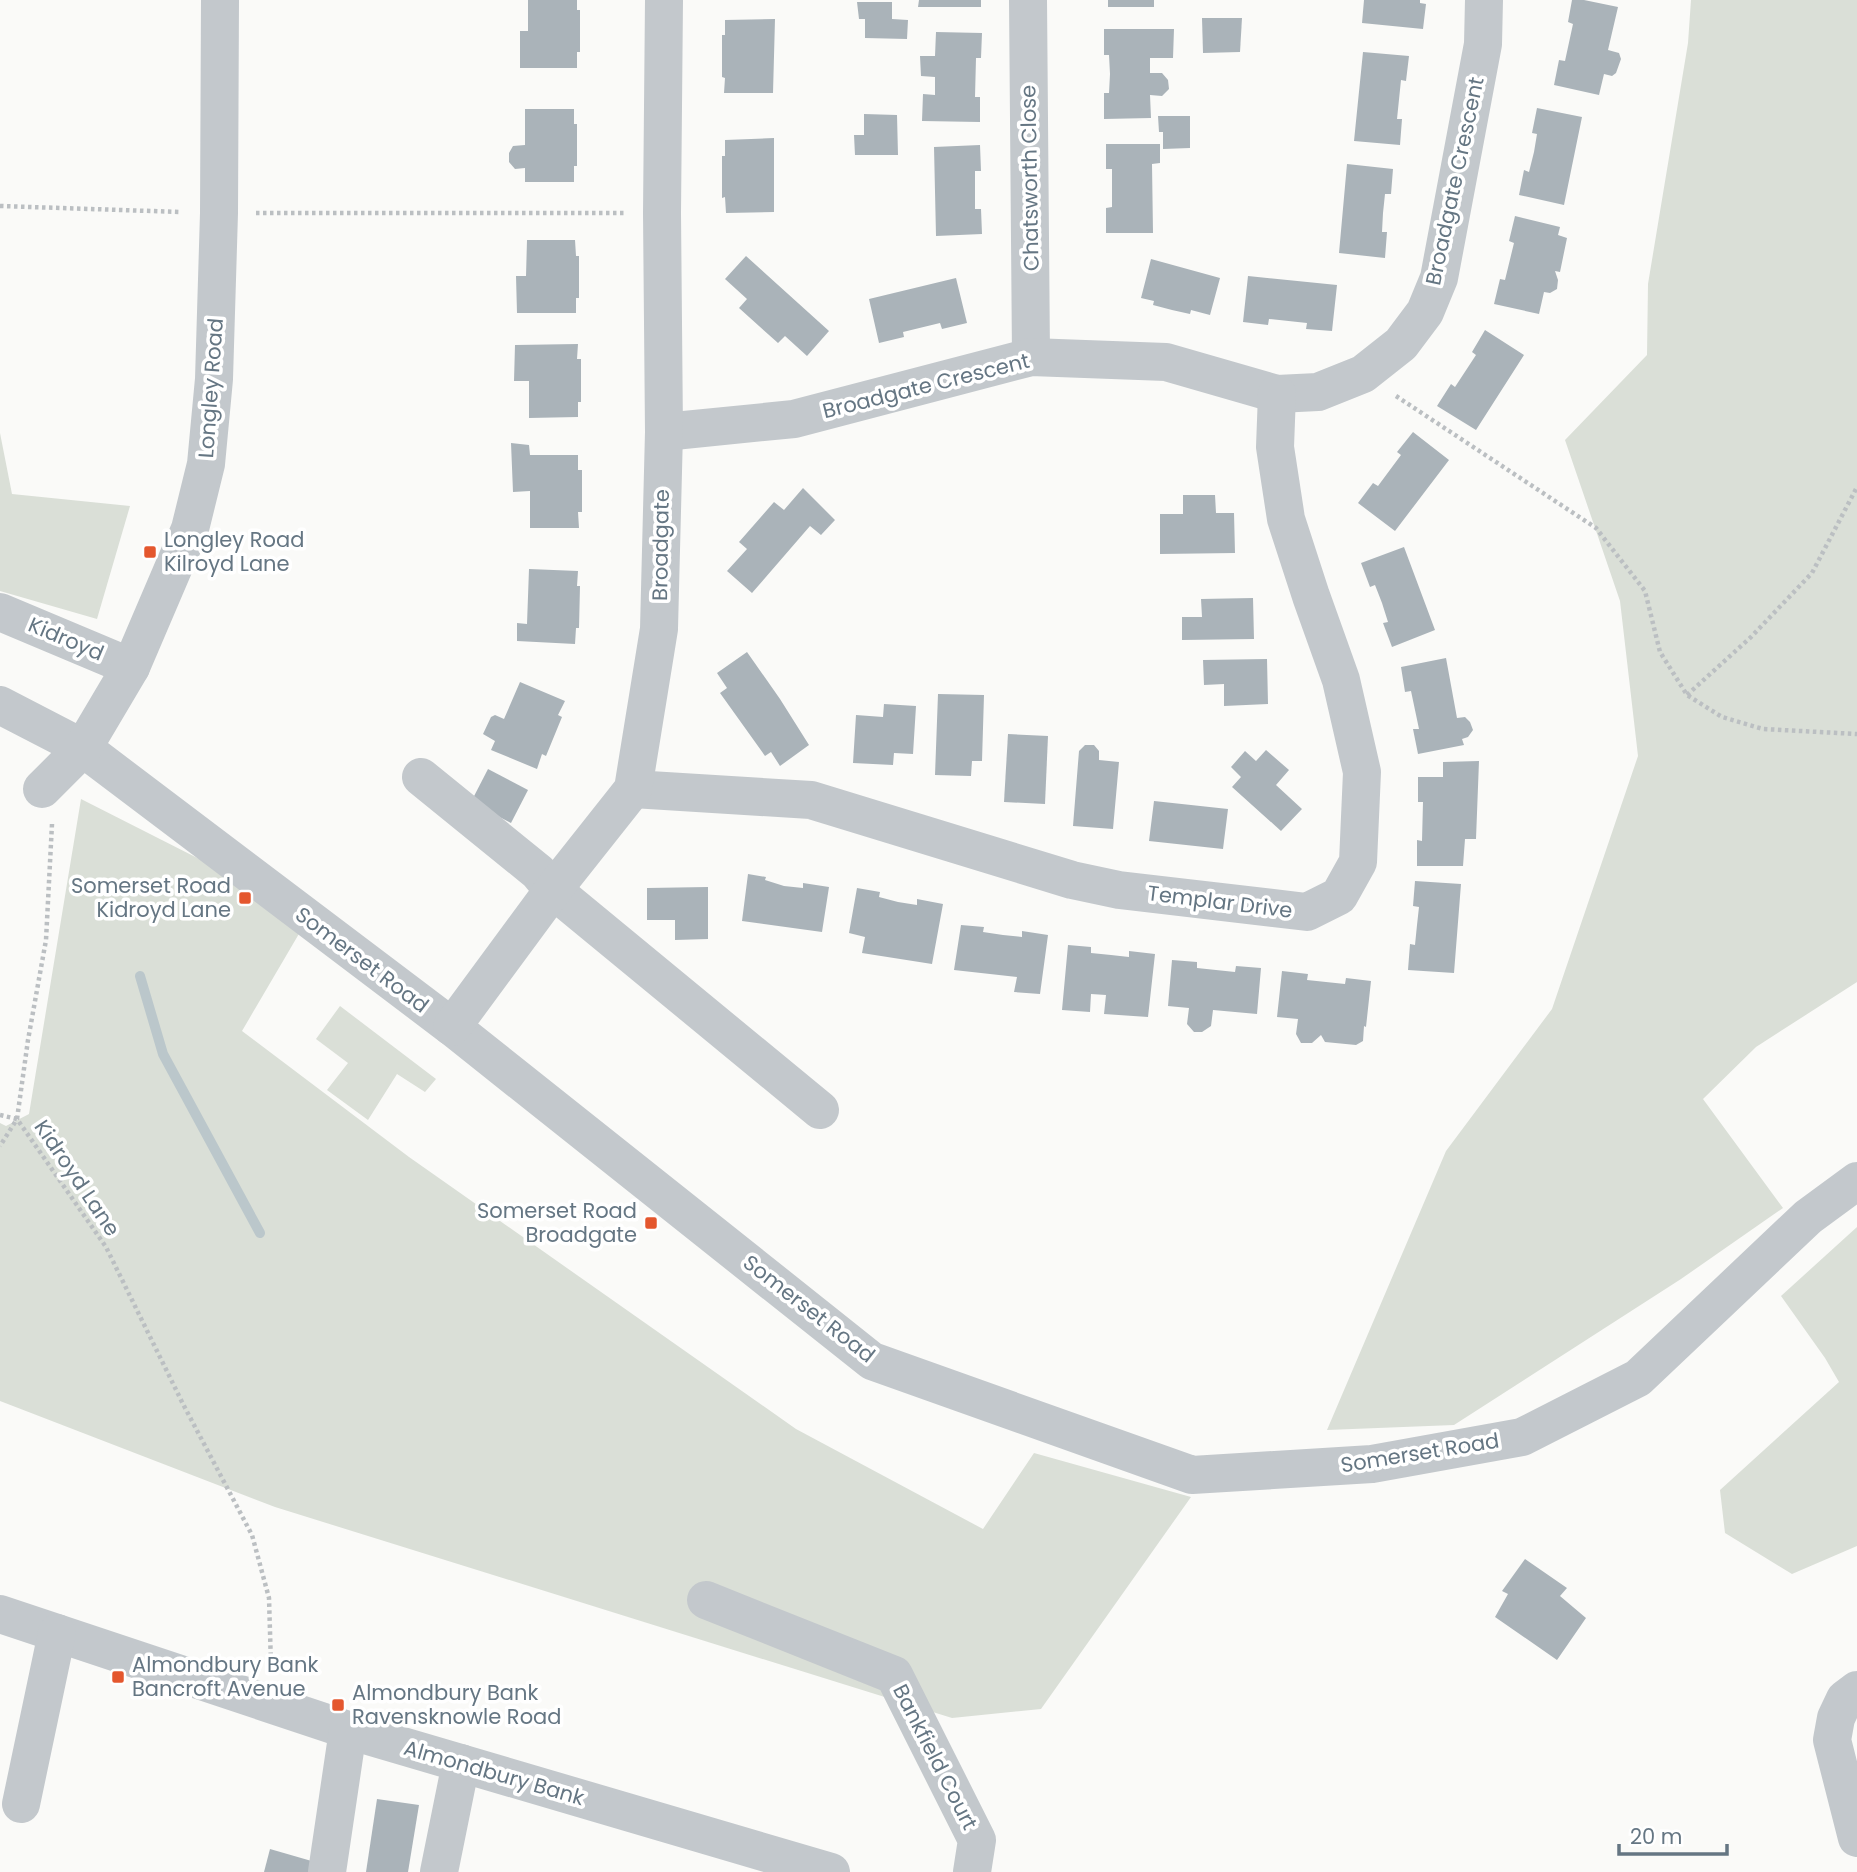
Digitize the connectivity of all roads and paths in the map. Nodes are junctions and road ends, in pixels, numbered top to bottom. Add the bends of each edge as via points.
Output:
1 (219, 0) edge
2 (664, 0) edge
3 (1028, 0) edge
4 (1484, 0) edge
5 (0, 206) edge
6 (219, 213) junction
7 (662, 213) junction
8 (1031, 356) junction
9 (1363, 374) junction
10 (1278, 394) junction
11 (664, 432) junction
12 (1857, 487) edge
13 (0, 612) edge
14 (131, 667) junction
15 (1686, 695) junction
16 (0, 705) edge
17 (1857, 734) edge
18 (83, 748) junction
19 (421, 777) dead end
20 (633, 789) junction
21 (47, 804) joint
22 (553, 890) junction
23 (452, 1027) junction
24 (820, 1110) dead end
25 (0, 1115) edge
26 (17, 1119) junction
27 (0, 1146) edge
28 (1857, 1181) edge
29 (706, 1600) dead end
30 (0, 1614) edge
31 (57, 1633) junction
32 (1851, 1695) edge
33 (272, 1704) junction
34 (348, 1730) junction
35 (461, 1763) junction
36 (21, 1804) dead end
37 (1857, 1838) edge
38 (327, 1872) edge
39 (439, 1872) edge
40 (831, 1872) edge
41 (972, 1872) edge

1 - 6 street, Longley Road
2 - 7 street, Broadgate
3 - 8 street, Chatsworth Close
4 - 9 street, Broadgate Crescent via 1483,44 1438,278 1425,312 1401,344
5 - 6 path
6 - 7 path
6 - 14 street, Longley Road via 214,379 206,464 190,530
7 - 11 street, Broadgate
8 - 10 street, Broadgate Crescent via 1166,362
8 - 11 street, Broadgate Crescent via 794,419
9 - 10 street, Broadgate Crescent via 1318,392
9 - 15 path via 1596,528 1645,591 1660,652
10 - 20 street, Templar Drive via 1275,447 1286,519 1341,680 1362,772 1358,862 1339,896 1307,912 1119,890 1072,880 811,800
11 - 20 street, Broadgate via 659,629
12 - 15 path via 1812,573 1751,637
13 - 14 street, Kidroyd
14 - 18 street, Longley Road
15 - 17 path via 1722,717 1763,729
16 - 18 street, Somerset Road
18 - 21 street, Longley Road
18 - 23 street, Somerset Road
19 - 22 street via 538,872
20 - 22 street, Broadgate
21 - 26 path, Kidroyd Lane via 46,940
22 - 23 street, Broadgate
22 - 24 street
23 - 28 street, Somerset Road via 872,1361 1192,1475 1372,1465 1522,1437 1637,1378 1808,1217
25 - 26 path
26 - 27 path
26 - 33 path, Kidroyd Lane via 106,1247 252,1535 269,1598
29 - 41 street, Bankfield Court via 894,1675 976,1840
30 - 31 street, Almondbury Bank
31 - 33 street, Almondbury Bank
31 - 36 street
32 - 37 street via 1836,1718 1832,1740
33 - 34 street, Almondbury Bank
34 - 35 street, Almondbury Bank
34 - 38 street
35 - 39 street
35 - 40 street, Almondbury Bank

